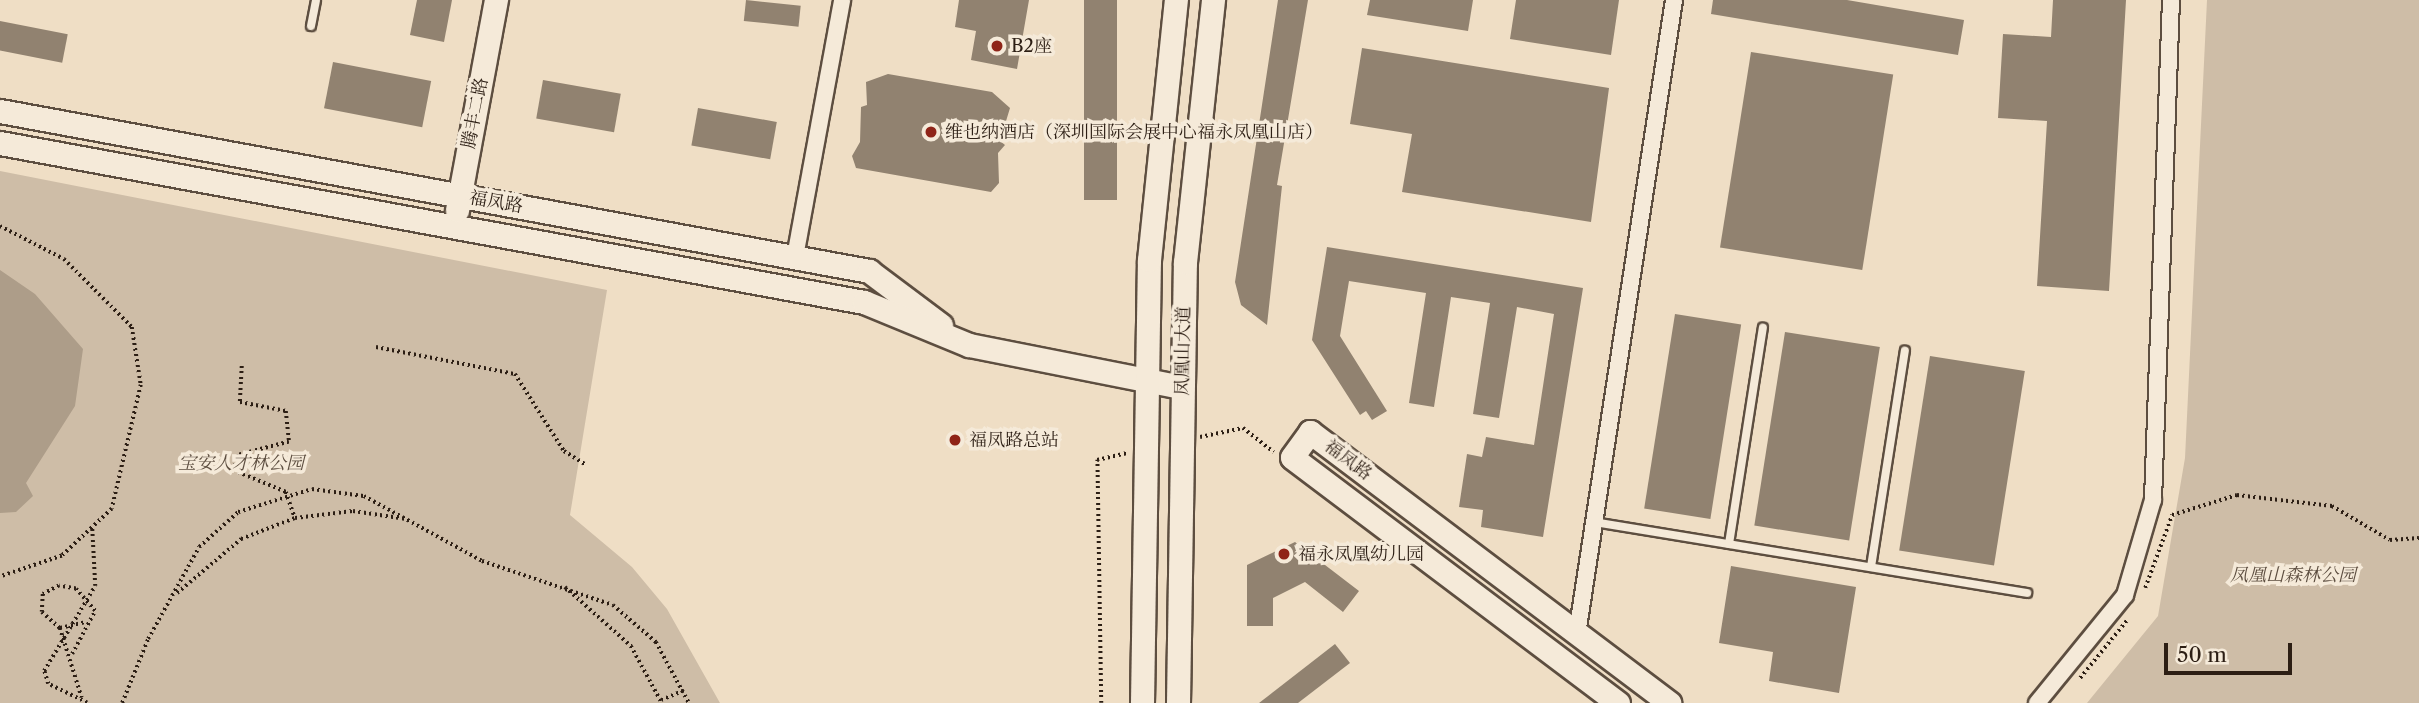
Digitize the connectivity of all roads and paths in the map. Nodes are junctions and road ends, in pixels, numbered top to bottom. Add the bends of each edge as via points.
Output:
1 (316, 0) edge
2 (496, 0) edge
3 (842, 0) edge
4 (1176, 0) edge
5 (1213, 0) edge
6 (1674, 0) edge
7 (2171, 0) edge
8 (311, 26) dead end
9 (0, 111) edge
10 (0, 143) edge
11 (459, 196) junction
12 (0, 226) edge
13 (454, 226) junction
14 (795, 257) junction
15 (1763, 328) dead end
16 (969, 345) junction
17 (376, 347) dead end
18 (1905, 351) dead end
19 (242, 366) dead end
20 (1146, 380) junction
21 (1182, 387) junction
22 (1097, 460) dead end
23 (586, 465) dead end
24 (286, 492) junction
25 (295, 518) junction
26 (410, 520) junction
27 (1594, 522) junction
28 (92, 528) junction
29 (2419, 538) edge
30 (1729, 544) junction
31 (1871, 567) junction
32 (0, 577) edge
33 (561, 584) junction
34 (2027, 593) dead end
35 (176, 594) junction
36 (2140, 598) dead end
37 (2133, 610) dead end
38 (87, 622) junction
39 (61, 628) junction
40 (1577, 634) junction
41 (72, 654) junction
42 (2073, 686) dead end
43 (685, 690) junction
44 (82, 698) junction
45 (662, 702) edge
46 (87, 703) edge
47 (122, 703) edge
48 (689, 703) edge
49 (1101, 703) edge
50 (1142, 703) edge
51 (1178, 703) edge
52 (1618, 703) edge
53 (1669, 703) edge
54 (2037, 703) edge

1 - 8 lane
2 - 11 main road, 腾丰二路
3 - 14 street
4 - 20 main road, 凤凰山大道 via 1154,192
5 - 21 main road, 凤凰山大道 via 1191,181
6 - 27 street
7 - 54 street via 2153,500 2125,595
9 - 11 main road, 福凤路
10 - 13 main road, 福凤路
11 - 13 main road, 腾丰二路
11 - 14 main road, 福凤路
12 - 28 path via 64,259 88,280 132,327 140,351 141,385 112,509
13 - 16 main road, 福凤路 via 864,302
14 - 16 main road, 福凤路 via 869,271
15 - 30 lane
16 - 20 main road, 福凤路
17 - 23 path via 515,374 564,451
18 - 31 lane
19 - 24 path via 240,402 286,411 289,442 239,455 235,463 238,472
20 - 21 main road, 福凤路
20 - 50 main road, 凤凰山大道
21 - 51 main road, 凤凰山大道
22 - 49 path
24 - 25 path
24 - 26 path via 338,490
24 - 35 path via 217,528 185,570
25 - 26 path via 353,511
25 - 35 path via 241,539
26 - 33 path via 482,561
27 - 30 lane
27 - 40 street
28 - 32 path via 62,556
28 - 44 path via 95,586 44,671 48,684
29 - 36 path via 2390,540 2332,506 2237,495 2172,516
30 - 31 lane
31 - 34 lane
33 - 43 path via 636,621
33 - 45 path via 617,630
35 - 47 path
37 - 42 path
38 - 39 path, bridge
38 - 39 path, bridge via 95,611 91,600 59,586 43,594 42,612
38 - 41 path, bridge
39 - 41 path, bridge
40 - 52 main road, 福凤路 via 1310,432 1292,457
40 - 53 main road, 福凤路
41 - 44 path, bridge
43 - 45 path
43 - 48 path
44 - 46 path

